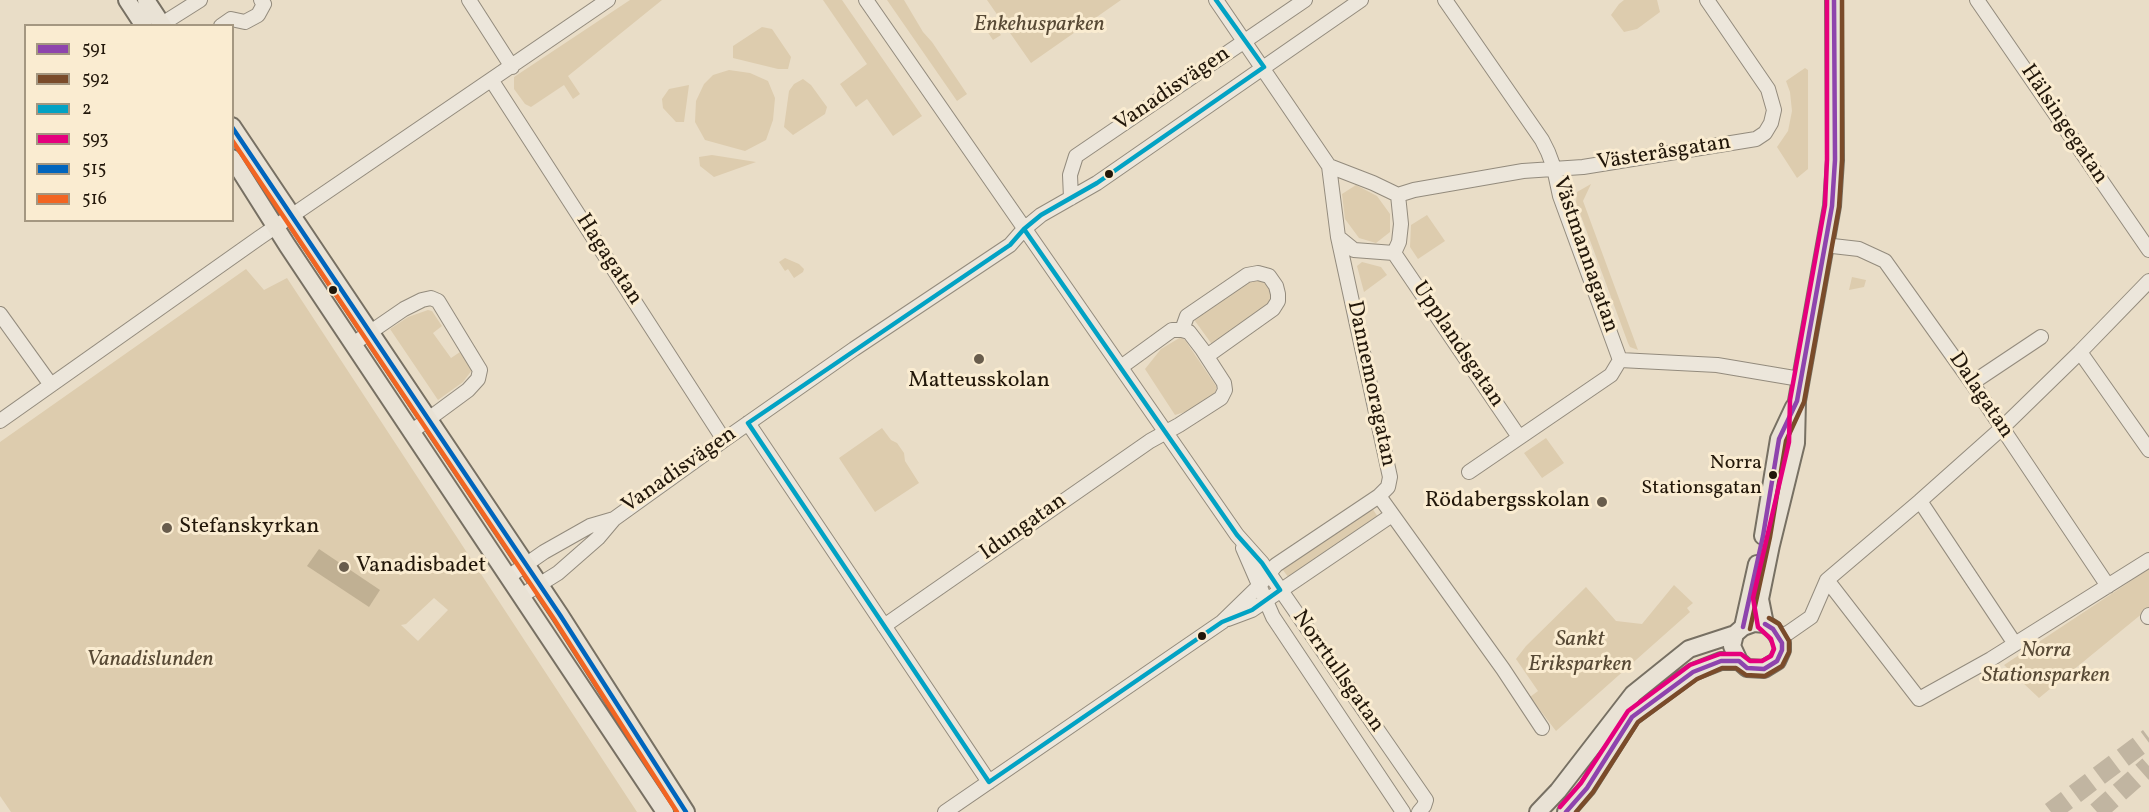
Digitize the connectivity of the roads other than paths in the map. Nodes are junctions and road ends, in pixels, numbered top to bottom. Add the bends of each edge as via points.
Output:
1 (127, 0) edge
2 (146, 0) edge
3 (200, 0) edge
4 (261, 0) edge
5 (469, 0) edge
6 (608, 0) edge
7 (866, 0) edge
8 (1216, 0) edge
9 (1305, 0) edge
10 (1361, 0) edge
11 (1445, 0) edge
12 (1707, 0) edge
13 (1834, 0) edge
14 (1977, 0) edge
15 (143, 24) edge
16 (162, 24) edge
17 (164, 24) edge
18 (224, 24) edge
19 (1245, 41) junction
20 (512, 67) junction
21 (1264, 67) junction
22 (492, 81) junction
23 (234, 129) edge
24 (234, 161) edge
25 (1329, 166) junction
26 (1554, 168) junction
27 (1398, 195) junction
28 (1071, 198) junction
29 (293, 216) junction
30 (276, 228) junction
31 (1024, 229) junction
32 (1338, 237) junction
33 (1824, 244) junction
34 (2149, 250) edge
35 (1394, 253) junction
36 (2149, 281) edge
37 (0, 314) edge
38 (1182, 330) junction
39 (370, 332) junction
40 (2041, 337) dead end
41 (353, 344) junction
42 (2080, 352) junction
43 (1207, 356) junction
44 (1620, 360) junction
45 (1120, 367) junction
46 (1800, 379) junction
47 (1972, 383) junction
48 (51, 385) junction
49 (1797, 401) junction
50 (428, 420) junction
51 (0, 421) edge
52 (748, 423) junction
53 (2002, 428) junction
54 (411, 432) junction
55 (1166, 432) junction
56 (1519, 437) junction
57 (724, 440) junction
58 (2149, 450) edge
59 (1469, 472) dead end
60 (1379, 496) junction
61 (1920, 501) junction
62 (1392, 515) junction
63 (614, 519) junction
64 (1237, 535) junction
65 (2149, 560) edge
66 (526, 565) junction
67 (1269, 574) junction
68 (508, 577) junction
69 (1827, 580) junction
70 (539, 584) junction
71 (1259, 586) junction
72 (2108, 586) junction
73 (1281, 590) junction
74 (521, 596) junction
75 (1266, 600) junction
76 (1222, 622) junction
77 (1765, 624) junction
78 (884, 626) junction
79 (1739, 631) junction
80 (1780, 643) junction
81 (2015, 644) junction
82 (1738, 661) junction
83 (1542, 728) dead end
84 (988, 782) junction
85 (666, 812) edge
86 (686, 812) edge
87 (945, 812) edge
88 (1403, 812) edge
89 (1419, 812) edge
90 (1538, 812) edge
91 (1566, 812) edge

1 - 15 main road
2 - 16 main road
3 - 17 street
4 - 18 street via 264,4 258,15 245,22 231,19
5 - 20 street
6 - 20 street
7 - 31 street, Norrtullsgatan
8 - 19 street
9 - 19 street, Vanadisvägen
10 - 21 street, Vanadisvägen
11 - 26 street, Västmannagatan via 1542,140
12 - 26 street, Västeråsgatan via 1768,89 1774,110 1764,133 1756,139
13 - 33 main road via 1835,160
14 - 34 street, Hälsingegatan
19 - 21 street
19 - 28 street, Vanadisvägen via 1076,156 1070,175
20 - 22 street
21 - 25 street
21 - 28 street, Vanadisvägen
22 - 29 street
22 - 57 street, Hagagatan
23 - 29 main road
24 - 30 main road
25 - 27 street
25 - 32 street, Dannemoragatan
26 - 27 street, Västeråsgatan
26 - 44 street, Västmannagatan via 1560,196
27 - 35 street via 1401,224
28 - 31 street, Vanadisvägen
29 - 30 street
29 - 39 main road
30 - 41 main road
30 - 48 street
31 - 45 street, Norrtullsgatan
31 - 52 street, Vanadisvägen via 1010,245
32 - 35 street via 1354,249
32 - 60 street, Dannemoragatan via 1390,477 1388,488
33 - 46 main road
33 - 47 street, Dalagatan via 1859,249 1885,261
35 - 56 street, Upplandsgatan
36 - 42 street
37 - 48 street
38 - 43 street, Idungatan via 1189,332
38 - 43 street via 1187,316 1247,274 1269,276 1278,294 1273,309
38 - 45 street via 1172,330
39 - 41 street
39 - 50 main road
39 - 50 street via 422,300 438,301 480,370 468,390
40 - 47 street
41 - 54 main road
42 - 53 street
42 - 58 street
43 - 55 street, Idungatan via 1224,383 1221,398
44 - 46 street, Västmannagatan via 1717,365
44 - 56 street via 1611,375
45 - 55 street, Norrtullsgatan
46 - 49 main road
47 - 53 street, Dalagatan
48 - 51 street
49 - 77 main road via 1796,443 1761,599
49 - 79 main road via 1779,439 1763,536
50 - 54 street
50 - 66 main road
52 - 57 street, Vanadisvägen
52 - 78 street
53 - 61 street
53 - 72 street, Dalagatan
54 - 68 main road
55 - 64 street, Norrtullsgatan
55 - 78 street, Idungatan
56 - 59 street
57 - 63 street, Vanadisvägen
60 - 62 street, Dannemoragatan
60 - 67 street via 1276,565
61 - 69 street
61 - 81 street
62 - 73 street
62 - 83 street, Dannemoragatan
63 - 66 street, Vanadisvägen via 590,526
63 - 70 street, Vanadisvägen via 558,573
64 - 67 street, Norrtullsgatan
64 - 71 street, Norrtullsgatan
65 - 72 street
66 - 68 street, Vanadisvägen
66 - 70 main road
67 - 71 street
67 - 73 street, Norrtullsgatan
68 - 74 main road
69 - 80 street via 1811,617
69 - 81 street via 1919,699
70 - 74 street, Vanadisvägen
70 - 86 main road
71 - 75 street, Norrtullsgatan
71 - 76 street
72 - 81 street
73 - 75 street
73 - 89 street, Norrtullsgatan via 1426,800
74 - 85 main road
75 - 76 street
75 - 88 street, Norrtullsgatan via 1273,617
76 - 84 street
77 - 79 main road via 1754,623
77 - 80 main road via 1773,629
78 - 84 street
79 - 82 main road via 1732,646
79 - 90 main road via 1689,649 1634,694
80 - 82 main road via 1777,661 1764,669 1747,668
82 - 91 main road via 1721,661 1693,672 1632,717 1587,788
84 - 87 street

